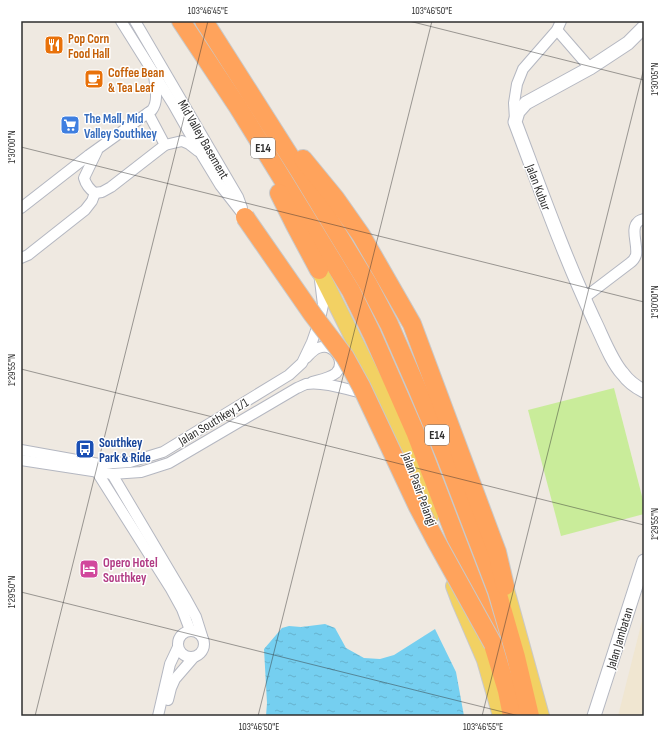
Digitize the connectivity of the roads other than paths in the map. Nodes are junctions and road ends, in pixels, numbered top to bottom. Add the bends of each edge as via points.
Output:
1 (121, 21) edge
2 (135, 21) edge
3 (181, 21) edge
4 (204, 21) edge
5 (559, 25) edge
6 (644, 27) edge
7 (590, 68) junction
8 (153, 73) junction
9 (250, 93) junction
10 (238, 108) junction
11 (148, 113) junction
12 (514, 122) junction
13 (165, 145) junction
14 (98, 149) junction
15 (200, 152) junction
16 (95, 193) junction
17 (21, 208) edge
18 (246, 218) junction
19 (644, 219) edge
20 (21, 258) edge
21 (319, 270) junction
22 (584, 298) junction
23 (302, 363) junction
24 (306, 384) junction
25 (644, 391) edge
26 (384, 400) junction
27 (21, 450) edge
28 (21, 460) edge
29 (97, 472) junction
30 (112, 474) junction
31 (644, 561) edge
32 (505, 586) joint
33 (190, 630) junction
34 (202, 636) junction
35 (493, 644) junction
36 (178, 647) junction
37 (194, 657) junction
38 (158, 716) edge
39 (164, 716) edge
40 (500, 716) edge
41 (512, 716) edge
42 (530, 716) edge
43 (541, 716) edge
44 (594, 716) edge

1 - 8 street
2 - 18 street, Mid Valley Basement via 238,197
3 - 10 highway, E14
4 - 9 highway, E14
5 - 7 street
5 - 12 street via 523,70 514,103
6 - 7 street via 628,43
7 - 12 street via 526,103
8 - 11 street via 156,104
8 - 15 street via 174,104
9 - 32 highway via 336,198 412,324 497,552
9 - 42 highway, E14 via 300,172 389,324 445,455 497,591
10 - 21 highway
10 - 35 highway, E14, bridge via 351,291 372,334 416,434 479,598
11 - 13 street
11 - 14 street
12 - 22 street, Jalan Kubur
13 - 15 street via 182,141
13 - 16 street via 111,187
14 - 16 street via 84,178 87,186
14 - 17 street
15 - 18 street via 220,185
16 - 20 street via 85,210
18 - 35 highway, bridge via 345,357 417,506
19 - 22 street via 637,222 634,228 634,259
21 - 23 street, Jalan Southkey 1/1 via 322,305 320,319
21 - 26 main road, Jalan Pasir Pelangi
22 - 25 street, Jalan Kubur via 611,357 622,374
23 - 24 street via 313,351 323,346 334,350 340,360 338,369 331,376
23 - 27 street, Jalan Southkey 1/1 via 289,375 163,452 130,462 99,464
24 - 26 street, Jalan Southkey 1/1 via 328,385
24 - 30 street, Jalan Southkey 1/1 via 169,463 141,472
26 - 40 main road, Jalan Pasir Pelangi via 424,498 460,602 484,660
28 - 29 street, Jalan Southkey 1/1
29 - 30 street, Jalan Southkey 1/1
29 - 33 street via 171,589
30 - 34 street via 185,597 196,617
31 - 44 street, Jalan Jambatan
32 - 43 main road
33 - 34 street
33 - 36 street via 178,639
34 - 37 street via 204,648 202,653
35 - 41 highway, E14
36 - 37 street via 182,654
36 - 38 street via 170,664
37 - 39 street via 175,679

